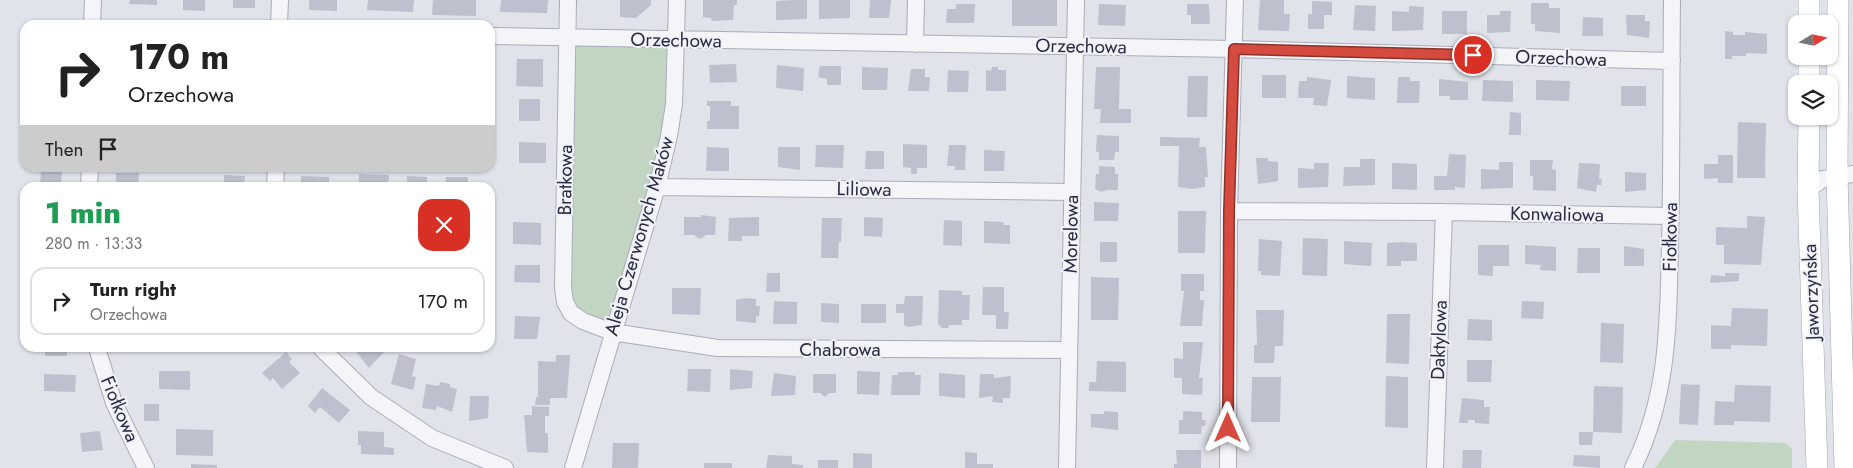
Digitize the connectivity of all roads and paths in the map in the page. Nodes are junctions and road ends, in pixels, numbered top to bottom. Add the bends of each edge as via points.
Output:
1 (93, 0) edge
2 (280, 0) edge
3 (568, 0) edge
4 (677, 0) edge
5 (916, 0) edge
6 (1076, 0) edge
7 (1235, 0) edge
8 (1672, 0) edge
9 (1809, 0) edge
10 (1838, 0) edge
11 (1809, 15) edge
12 (92, 20) edge
13 (279, 20) edge
14 (495, 36) edge
15 (567, 37) junction
16 (676, 41) junction
17 (915, 44) junction
18 (1075, 46) junction
19 (1234, 49) junction
20 (1672, 61) junction
21 (1809, 125) edge
22 (1845, 174) edge
23 (657, 187) junction
24 (1808, 189) junction
25 (1071, 192) junction
26 (1229, 211) junction
27 (1444, 212) junction
28 (1671, 216) junction
29 (1846, 317) edge
30 (612, 332) junction
31 (1069, 350) junction
32 (98, 352) edge
33 (325, 352) edge
34 (146, 468) edge
35 (505, 468) edge
36 (573, 468) edge
37 (1067, 468) edge
38 (1228, 468) edge
39 (1434, 468) edge
40 (1633, 468) edge
41 (1817, 468) edge
42 (1845, 468) edge

1 - 12 street
2 - 13 street
3 - 15 street, Bratkowa
4 - 16 street, Aleja Czerwonych Maków
5 - 17 street
6 - 18 street, Morelowa
7 - 19 street
8 - 20 street, Fiołkowa
9 - 11 main road
10 - 22 main road, Jaworzyńska
14 - 15 street, Orzechowa
15 - 16 street, Orzechowa
15 - 30 street, Bratkowa via 565,302 571,313 583,321
16 - 17 street, Orzechowa
16 - 23 street, Aleja Czerwonych Maków via 674,104
17 - 18 street, Orzechowa
18 - 19 street, Orzechowa
18 - 25 street, Morelowa
19 - 20 street, Orzechowa
19 - 26 street
20 - 28 street, Fiołkowa
21 - 24 main road, Jaworzyńska
22 - 24 street via 1823,179
22 - 29 main road, Jaworzyńska
23 - 25 street, Liliowa
23 - 30 street, Aleja Czerwonych Maków
24 - 41 main road, Jaworzyńska
25 - 31 street, Morelowa
26 - 27 street, Konwaliowa
26 - 38 street
27 - 28 street, Konwaliowa
27 - 39 street, Daktylowa
28 - 40 street, Fiołkowa via 1666,354 1660,395
29 - 42 main road, Jaworzyńska
30 - 31 street, Chabrowa via 718,348
30 - 36 street, Aleja Czerwonych Maków
31 - 37 street, Morelowa
32 - 34 street, Fiołkowa via 114,403
33 - 35 street via 371,397 432,438

